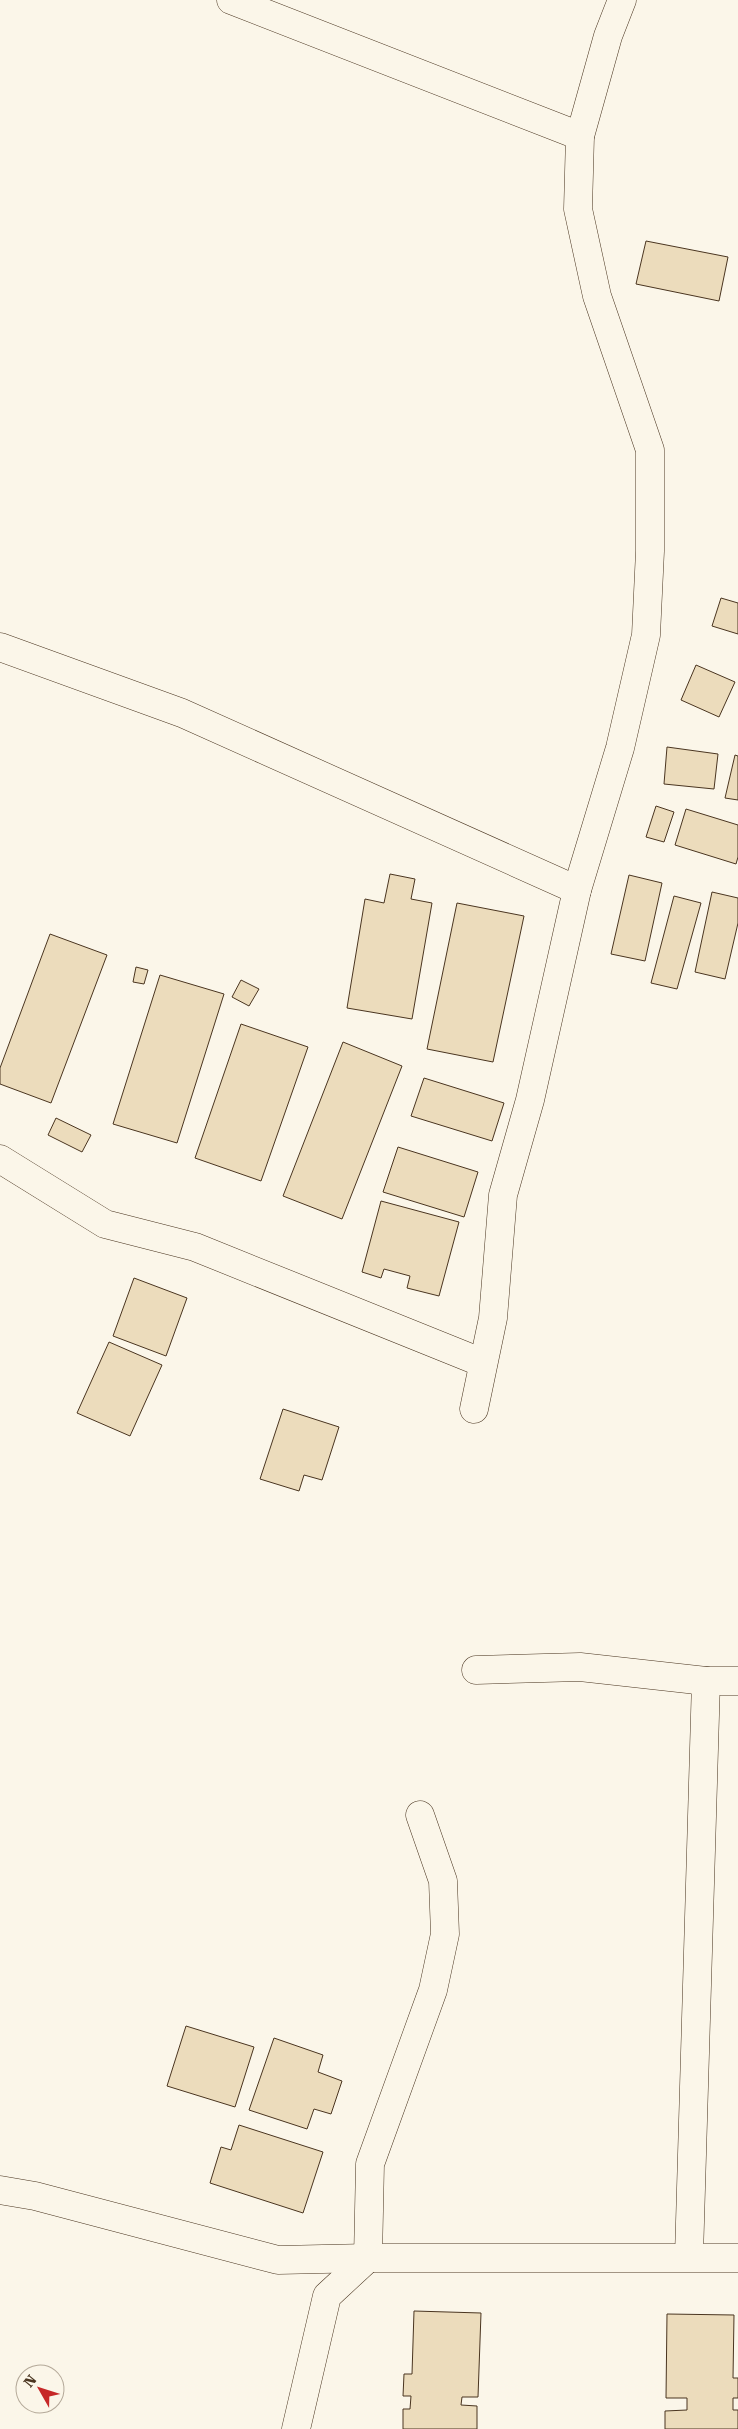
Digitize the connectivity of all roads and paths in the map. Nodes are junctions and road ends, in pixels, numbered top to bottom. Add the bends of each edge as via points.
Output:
1 (231, 0) edge
2 (622, 0) edge
3 (580, 136) junction
4 (0, 647) edge
5 (577, 890) junction
6 (0, 1159) edge
7 (483, 1363) junction
8 (474, 1409) dead end
9 (476, 1670) dead end
10 (738, 1681) edge
11 (706, 1682) junction
12 (420, 1815) dead end
13 (0, 2190) edge
14 (689, 2256) junction
15 (368, 2258) junction
16 (738, 2258) edge
17 (296, 2429) edge

1 - 3 street
2 - 3 street via 608,36
3 - 5 street via 578,209 597,296 650,450 650,551 646,635 620,748
4 - 5 street via 182,713
5 - 7 street via 530,1100 503,1195 493,1318
6 - 7 street via 105,1224 195,1247
7 - 8 street
9 - 11 street via 580,1667
10 - 11 street
11 - 14 street
12 - 15 street via 443,1881 445,1934 433,1990 370,2164
13 - 15 street via 35,2196 278,2260
14 - 15 street
14 - 16 street
15 - 17 street via 327,2296

